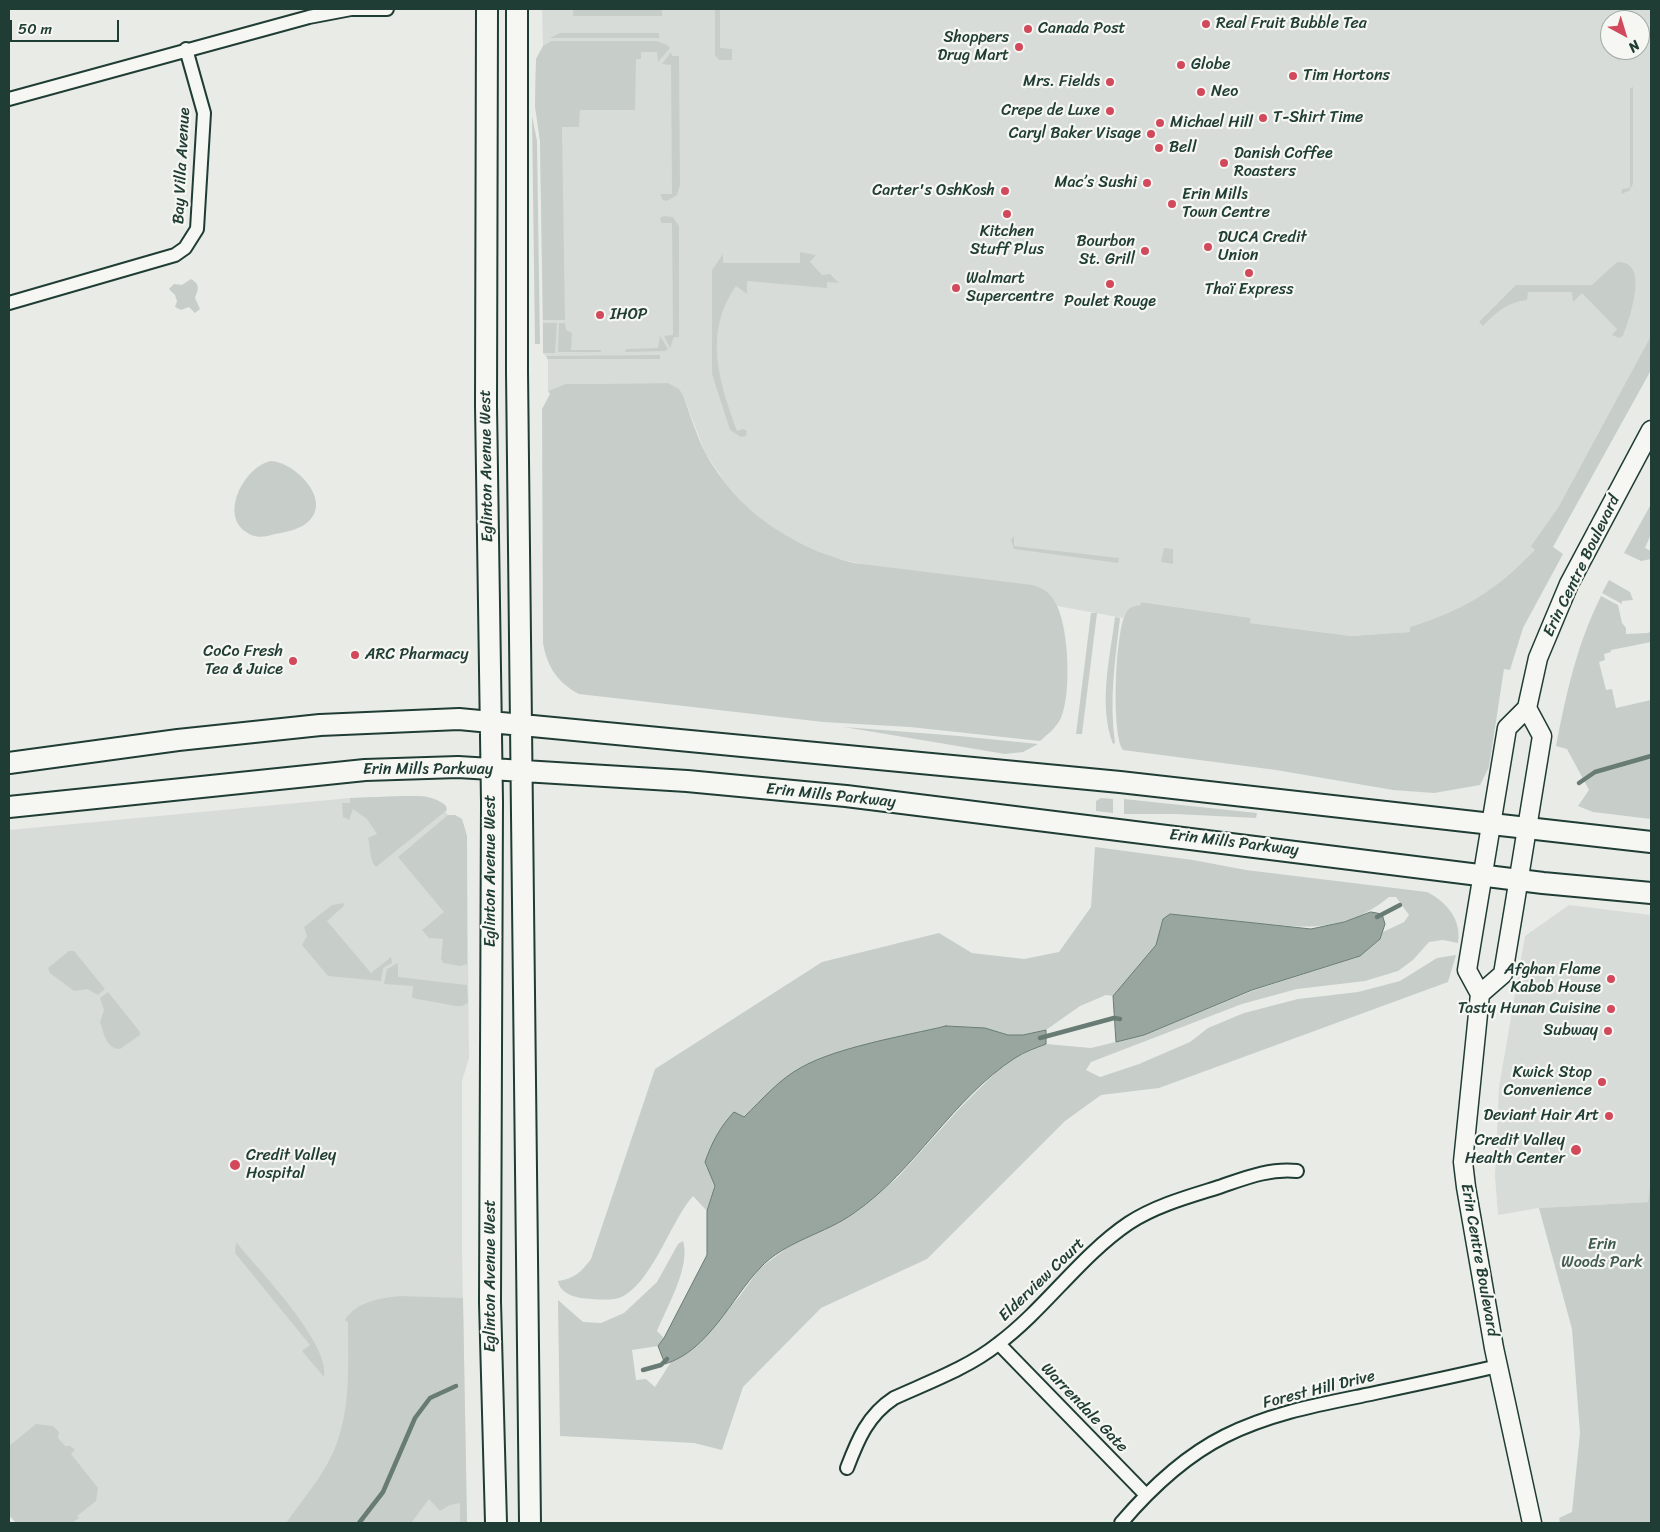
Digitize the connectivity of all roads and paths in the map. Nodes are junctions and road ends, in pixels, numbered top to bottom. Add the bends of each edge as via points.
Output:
1 (387, 9) edge
2 (487, 9) edge
3 (517, 9) edge
4 (186, 49) junction
5 (9, 99) edge
6 (9, 303) edge
7 (1651, 430) edge
8 (1528, 708) junction
9 (491, 722) junction
10 (522, 725) junction
11 (9, 763) edge
12 (491, 769) junction
13 (523, 771) junction
14 (9, 807) edge
15 (1491, 824) junction
16 (1526, 828) junction
17 (1651, 842) edge
18 (1483, 874) junction
19 (1518, 879) junction
20 (1651, 893) edge
21 (1480, 994) junction
22 (1297, 1171) dead end
23 (999, 1344) junction
24 (1498, 1366) junction
25 (847, 1468) dead end
26 (1145, 1494) junction
27 (496, 1523) edge
28 (530, 1523) edge
29 (1121, 1523) edge
30 (1532, 1523) edge

1 - 4 street via 351,9
2 - 9 main road, Eglinton Avenue West via 486,405
3 - 10 main road, Eglinton Avenue West via 517,372
4 - 5 street
4 - 6 street, Bay Villa Avenue via 204,113 197,229 192,240 175,255
7 - 8 street, Erin Centre Boulevard via 1570,584 1538,658
8 - 15 street via 1507,728
8 - 16 street via 1542,736
9 - 10 main road
9 - 11 main road via 459,719 320,724
9 - 12 main road, Eglinton Avenue West
10 - 13 main road, Eglinton Avenue West
10 - 15 main road via 1120,782
12 - 13 main road, Erin Mills Parkway
12 - 14 main road, Erin Mills Parkway via 365,770
12 - 27 main road, Eglinton Avenue West via 490,1302
13 - 18 main road, Erin Mills Parkway via 687,781 846,796
13 - 28 main road, Eglinton Avenue West
15 - 16 main road
15 - 18 street
16 - 17 main road
16 - 19 street
18 - 19 main road, Erin Mills Parkway
18 - 21 street via 1467,970
19 - 20 main road, Erin Mills Parkway
19 - 21 street via 1503,974
21 - 24 street, Erin Centre Boulevard via 1463,1162
22 - 23 street, Elderview Court via 1256,1174 1176,1201 1135,1220 1106,1241
23 - 25 street, Elderview Court via 978,1359 882,1406 857,1440
23 - 26 street, Warrendale Gate
24 - 26 street, Forest Hill Drive via 1296,1409 1262,1420 1224,1437
24 - 30 street, Erin Centre Boulevard
26 - 29 street, Forest Hill Drive

